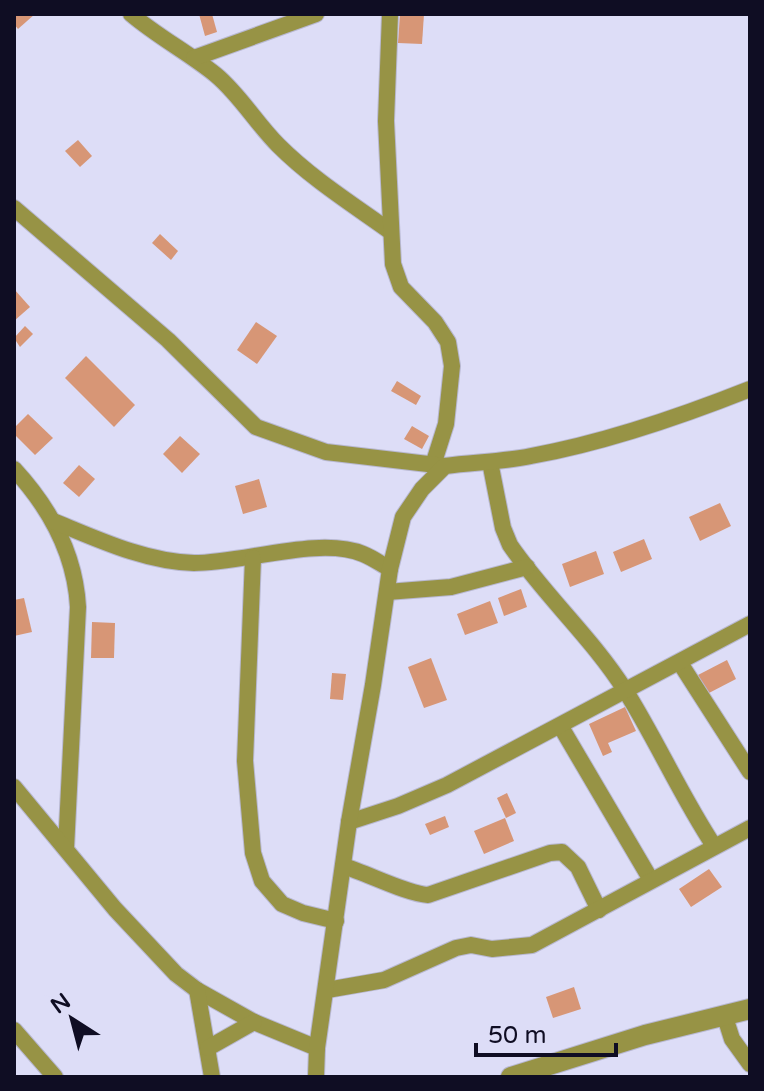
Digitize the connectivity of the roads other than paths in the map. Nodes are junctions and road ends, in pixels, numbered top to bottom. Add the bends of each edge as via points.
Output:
1 (131, 14) edge
2 (316, 14) edge
3 (390, 14) edge
4 (194, 58) junction
5 (14, 208) edge
6 (391, 232) junction
7 (750, 389) edge
8 (490, 462) junction
9 (439, 466) junction
10 (14, 469) edge
11 (53, 521) junction
12 (253, 558) junction
13 (527, 567) junction
14 (390, 569) junction
15 (387, 592) junction
16 (750, 624) edge
17 (680, 663) junction
18 (625, 691) junction
19 (561, 727) junction
20 (750, 772) edge
21 (14, 787) edge
22 (349, 822) junction
23 (750, 828) edge
24 (714, 846) junction
25 (66, 849) junction
26 (343, 866) junction
27 (651, 880) junction
28 (599, 910) junction
29 (336, 921) junction
30 (197, 990) junction
31 (327, 990) junction
32 (750, 1009) edge
33 (724, 1014) junction
34 (254, 1022) junction
35 (14, 1030) edge
36 (208, 1048) junction
37 (317, 1048) junction
38 (750, 1064) edge
39 (55, 1077) edge
40 (212, 1077) edge
41 (316, 1077) edge
42 (511, 1077) edge

1 - 4 street
2 - 4 street
3 - 6 street via 386,121
4 - 6 street via 303,168
5 - 9 street via 168,340 256,427 326,452
6 - 9 street via 401,287 448,342 452,366
7 - 8 street via 626,431
8 - 9 street
8 - 13 street via 503,528
9 - 14 street via 403,517
10 - 11 street
11 - 12 street via 130,550 191,563
11 - 25 street via 68,551 78,607
12 - 14 street via 333,548 363,554
12 - 29 street via 245,761 253,853 262,881 282,904
13 - 15 street via 451,587
13 - 18 street
14 - 15 street
15 - 22 street
16 - 17 street
17 - 18 street
17 - 20 street
18 - 19 street
18 - 24 street
19 - 22 street via 447,785
19 - 27 street
21 - 25 street
22 - 26 street
23 - 24 street
24 - 27 street
25 - 30 street via 151,950
26 - 28 street via 428,895 562,852 578,867
26 - 29 street
27 - 28 street
28 - 31 street via 532,945 456,948 384,980
29 - 31 street
30 - 34 street
30 - 36 street
31 - 37 street
32 - 33 street
33 - 38 street via 732,1039
33 - 42 street
34 - 36 street
34 - 37 street
35 - 39 street
36 - 40 street
37 - 41 street

